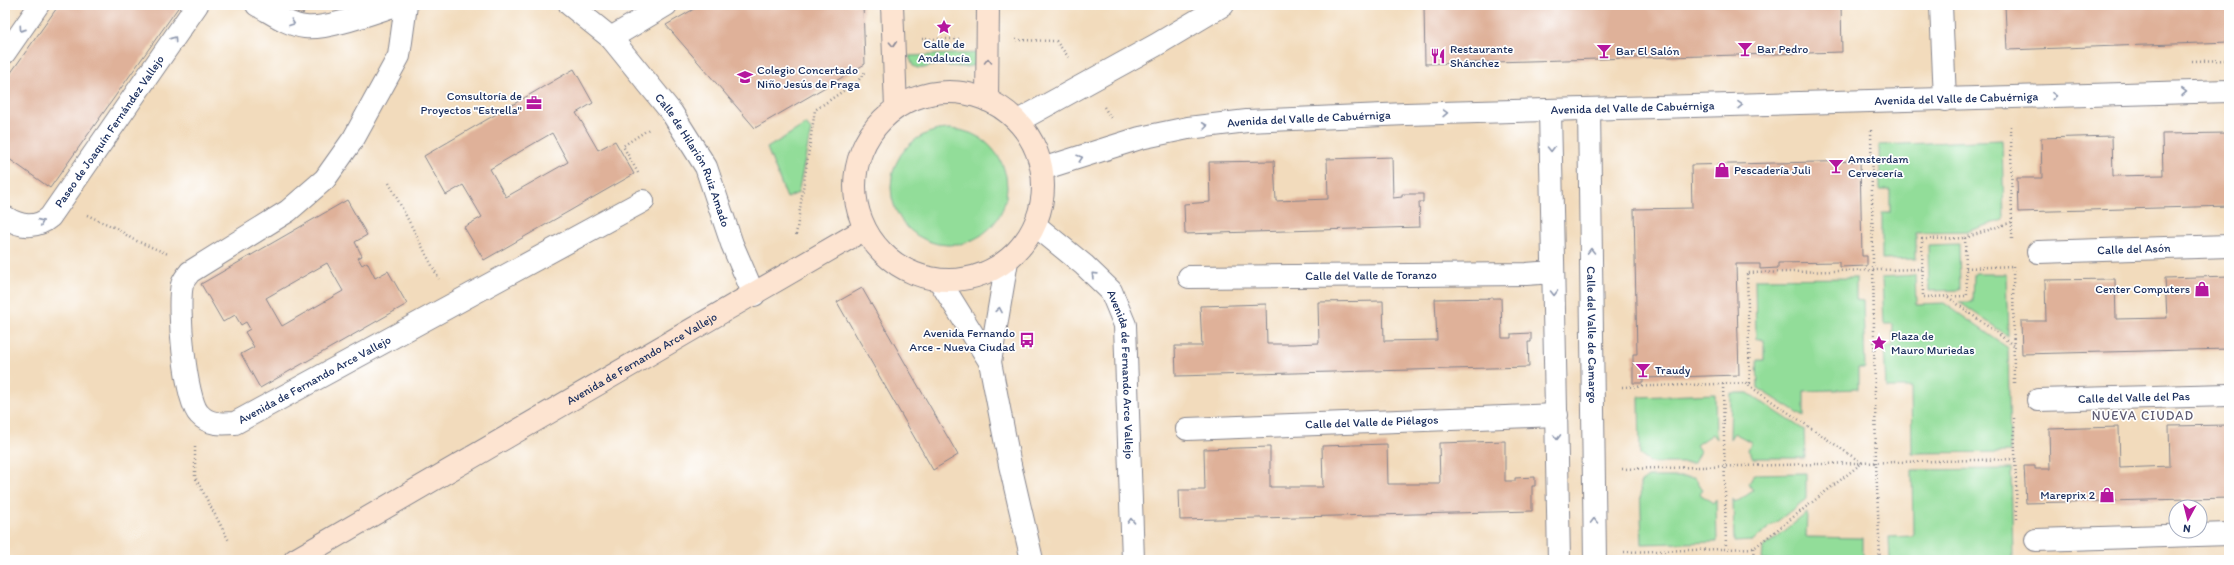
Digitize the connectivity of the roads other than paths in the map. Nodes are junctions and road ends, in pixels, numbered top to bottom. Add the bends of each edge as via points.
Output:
1 (40, 5) edge
2 (197, 5) edge
3 (257, 5) edge
4 (396, 5) edge
5 (406, 5) edge
6 (570, 5) edge
7 (666, 5) edge
8 (892, 5) edge
9 (988, 5) edge
10 (1223, 5) edge
11 (1941, 5) edge
12 (611, 38) junction
13 (5, 54) edge
14 (2229, 91) edge
15 (987, 100) junction
16 (1945, 100) junction
17 (896, 108) junction
18 (1589, 109) junction
19 (1550, 110) junction
20 (1018, 122) junction
21 (1042, 170) junction
22 (643, 201) dead end
23 (5, 217) edge
24 (1035, 225) junction
25 (865, 229) junction
26 (2229, 246) edge
27 (2038, 252) dead end
28 (1007, 261) junction
29 (1553, 272) junction
30 (1189, 277) dead end
31 (939, 280) junction
32 (754, 295) junction
33 (990, 362) junction
34 (2229, 395) edge
35 (2038, 400) dead end
36 (1556, 415) junction
37 (1187, 429) dead end
38 (2229, 534) edge
39 (2036, 540) dead end
40 (1595, 557) edge
41 (294, 560) edge
42 (1032, 560) edge
43 (1133, 560) edge
44 (1559, 560) edge

1 -> 13 lane
23 -> 2 street, Paseo de Joaquín Fernández Vallejo via 21,226 30,226 45,221 57,208
3 -> 4 street via 289,22 305,27 319,27
5 - 22 street, Avenida de Fernando Arce Vallejo via 399,56 354,138 325,179 288,211 190,272 182,283 181,316 189,391 198,413 209,422 235,423
6 - 12 street, Calle de Hilarión Ruiz Amado
7 - 12 street
8 -> 17 main road
15 -> 9 main road
10 - 20 street
11 - 16 street
12 - 32 street, Calle de Hilarión Ruiz Amado via 672,113 706,168 732,244
16 -> 14 street, Avenida del Valle de Cabuérniga
15 - 17 main road via 972,95 941,92 925,94
15 - 20 main road via 1004,109
18 -> 16 street, Avenida del Valle de Cabuérniga
17 - 25 main road via 883,118 872,132 863,146 858,162 855,196
18 - 19 street, Avenida del Valle de Cabuérniga
40 -> 18 street, Calle del Valle de Camargo
21 -> 19 street, Avenida del Valle de Cabuérniga via 1140,138 1188,128 1247,121
19 -> 29 street
20 - 21 main road via 1038,152
21 - 24 main road via 1043,198
24 - 28 main road via 1023,245
43 -> 24 street, Avenida de Fernando Arce Vallejo via 1126,325 1111,291
25 - 31 main road via 884,255 897,265
25 - 32 main road, Avenida de Fernando Arce Vallejo
26 - 27 street, Calle del Asón
28 - 31 main road via 975,277
33 -> 28 street
29 - 30 street, Calle del Valle de Toranzo
29 -> 36 street
31 - 33 street
32 - 41 main road, Avenida de Fernando Arce Vallejo
33 - 42 street
34 - 35 street, Calle del Valle del Pas
36 - 37 street, Calle del Valle de Piélagos
36 -> 44 street
38 - 39 street

